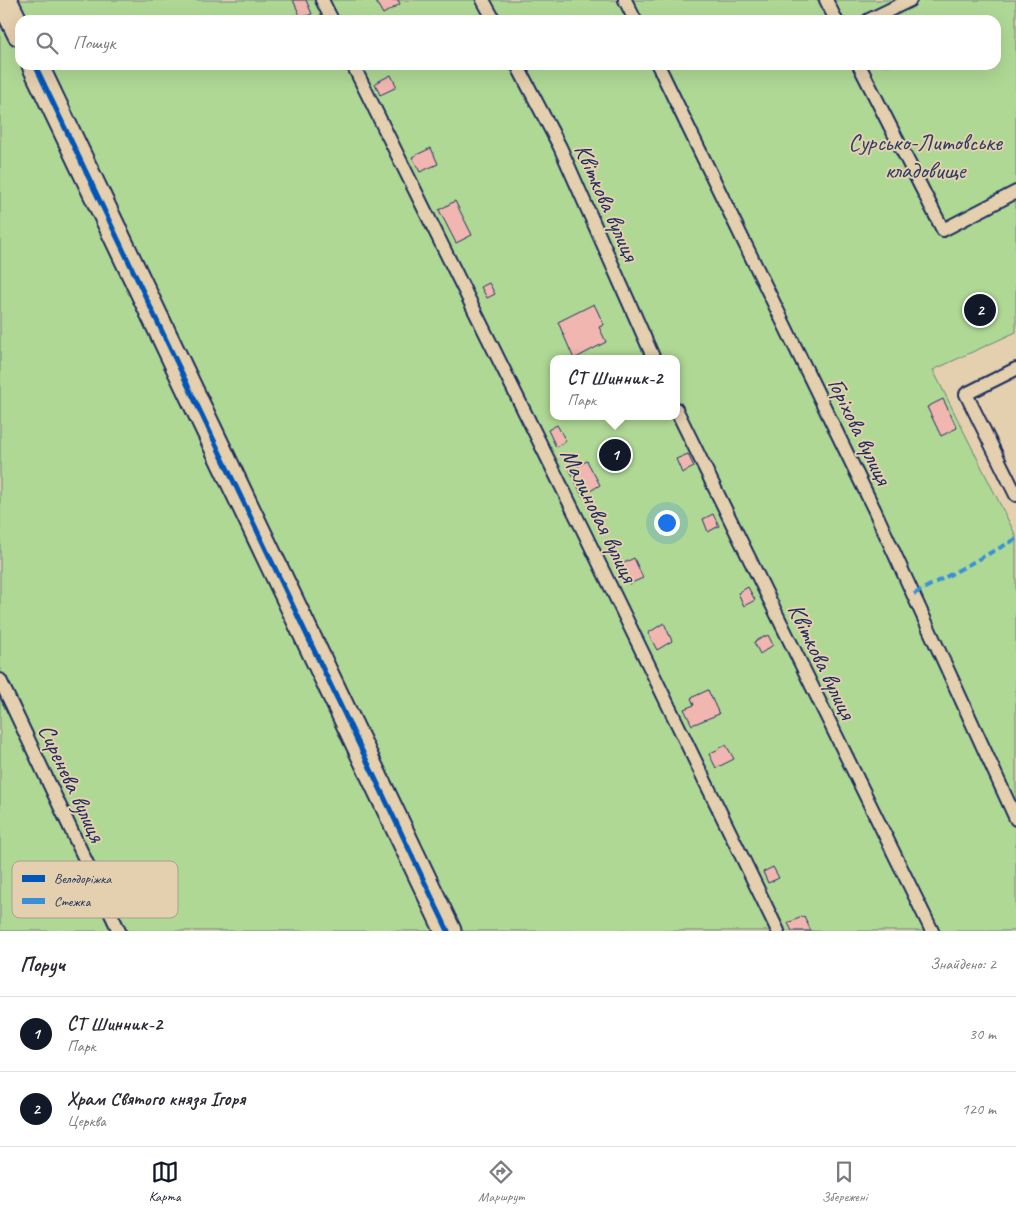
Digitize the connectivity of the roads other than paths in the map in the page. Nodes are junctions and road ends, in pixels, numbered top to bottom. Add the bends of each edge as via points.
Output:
1 (4, 0) edge
2 (322, 0) edge
3 (484, 0) edge
4 (625, 0) edge
5 (826, 0) edge
6 (910, 0) edge
7 (330, 15) edge
8 (492, 15) edge
9 (632, 15) edge
10 (834, 15) edge
11 (879, 15) edge
12 (15, 23) edge
13 (38, 70) edge
14 (355, 70) edge
15 (520, 70) edge
16 (660, 70) edge
17 (862, 70) edge
18 (1016, 192) edge
19 (652, 355) edge
20 (1016, 369) edge
21 (680, 417) edge
22 (1016, 495) edge
23 (0, 680) edge
24 (1016, 819) edge
25 (86, 861) edge
26 (113, 918) edge
27 (119, 931) edge
28 (448, 931) edge
29 (778, 931) edge
30 (932, 931) edge

1 - 12 street
2 - 7 lane
3 - 8 lane
4 - 9 lane
5 - 10 lane
6 - 11 lane
13 - 28 street
14 - 29 lane, Малиновая вулиця
15 - 19 lane, Квіткова вулиця via 560,147
16 - 24 lane, Горіхова вулиця via 874,509
17 - 18 lane via 944,230
20 - 22 lane via 966,394
21 - 30 lane, Квіткова вулиця
23 - 25 lane, Сиренева вулиця
26 - 27 lane, Сиренева вулиця

